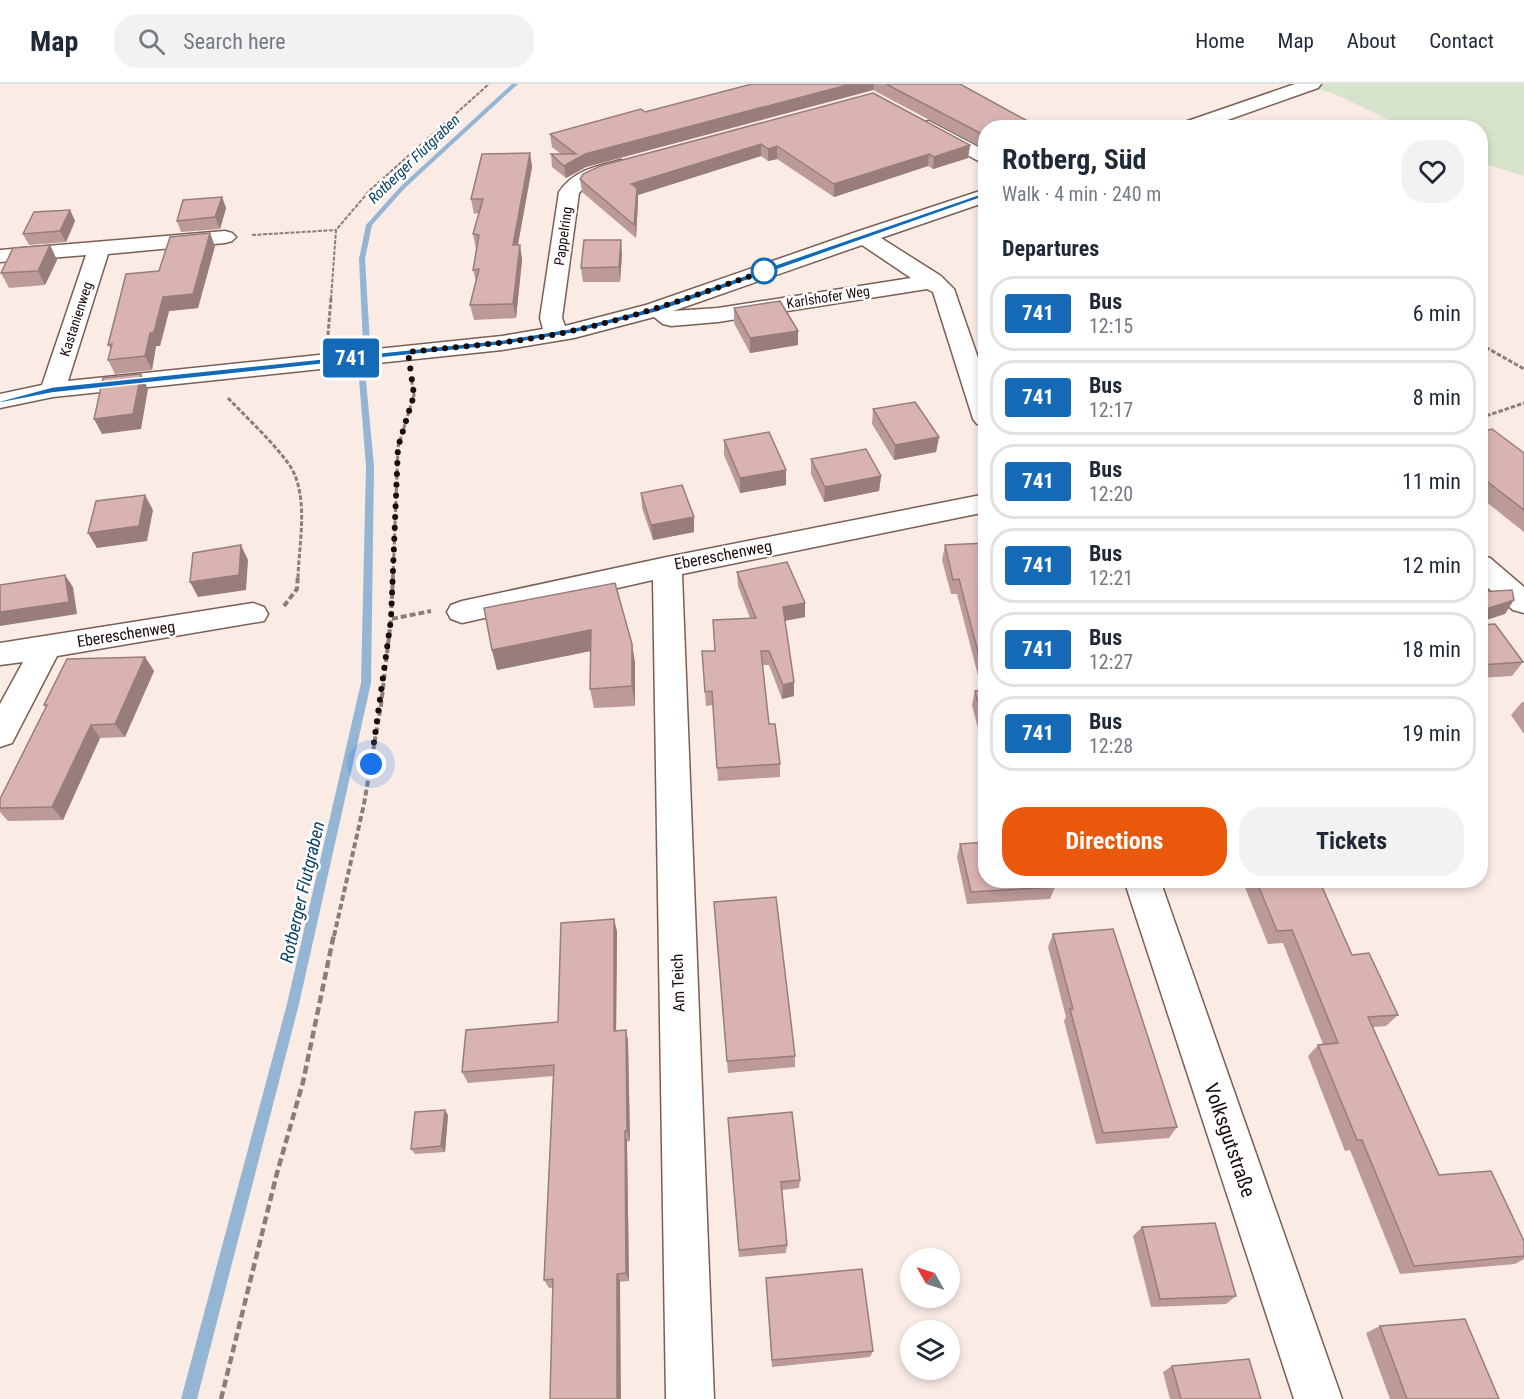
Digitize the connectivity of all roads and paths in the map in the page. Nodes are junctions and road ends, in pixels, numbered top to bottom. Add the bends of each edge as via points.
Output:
1 (489, 84) edge
2 (1312, 84) edge
3 (915, 119) edge
4 (1209, 120) edge
5 (978, 154) edge
6 (638, 161) edge
7 (978, 198) edge
8 (336, 230) junction
9 (863, 236) junction
10 (225, 237) joint
11 (99, 248) junction
12 (0, 256) edge
13 (933, 281) junction
14 (654, 310) junction
15 (556, 334) junction
16 (1488, 349) edge
17 (401, 353) junction
18 (335, 360) junction
19 (1524, 369) edge
20 (230, 371) junction
21 (52, 390) junction
22 (978, 395) edge
23 (0, 401) edge
24 (1524, 403) edge
25 (1488, 415) edge
26 (978, 505) edge
27 (667, 567) junction
28 (1488, 572) edge
29 (1524, 603) edge
30 (462, 612) joint
31 (253, 614) joint
32 (391, 619) junction
33 (46, 647) junction
34 (0, 654) edge
35 (0, 734) edge
36 (1145, 888) edge
37 (221, 1399) edge
38 (690, 1399) edge
39 (1318, 1399) edge

1 - 8 path via 370,190
2 - 4 street
3 - 5 street
6 - 15 street, Pappelring via 576,181 569,192 551,318
7 - 9 street
8 - 10 path
8 - 18 path
9 - 13 street
9 - 14 street
10 - 11 street
11 - 12 street
11 - 21 street, Kastanienweg
13 - 14 street, Karlshofer Weg via 718,315 671,319
13 - 22 street via 943,289
14 - 15 street
15 - 17 street
16 - 19 path
17 - 18 street
17 - 32 path via 414,395 398,447
18 - 20 street
20 - 21 street
20 - 31 path via 226,391 230,401 288,464 301,504 297,589 285,605
21 - 23 street
24 - 25 path
26 - 27 street, Ebereschenweg
27 - 30 street, Ebereschenweg
27 - 38 street, Am Teich
28 - 29 street
30 - 32 path via 452,606
31 - 33 street, Ebereschenweg
32 - 37 path via 364,804 303,1082
33 - 34 street, Ebereschenweg
33 - 35 street
36 - 39 street, Volksgutstraße

